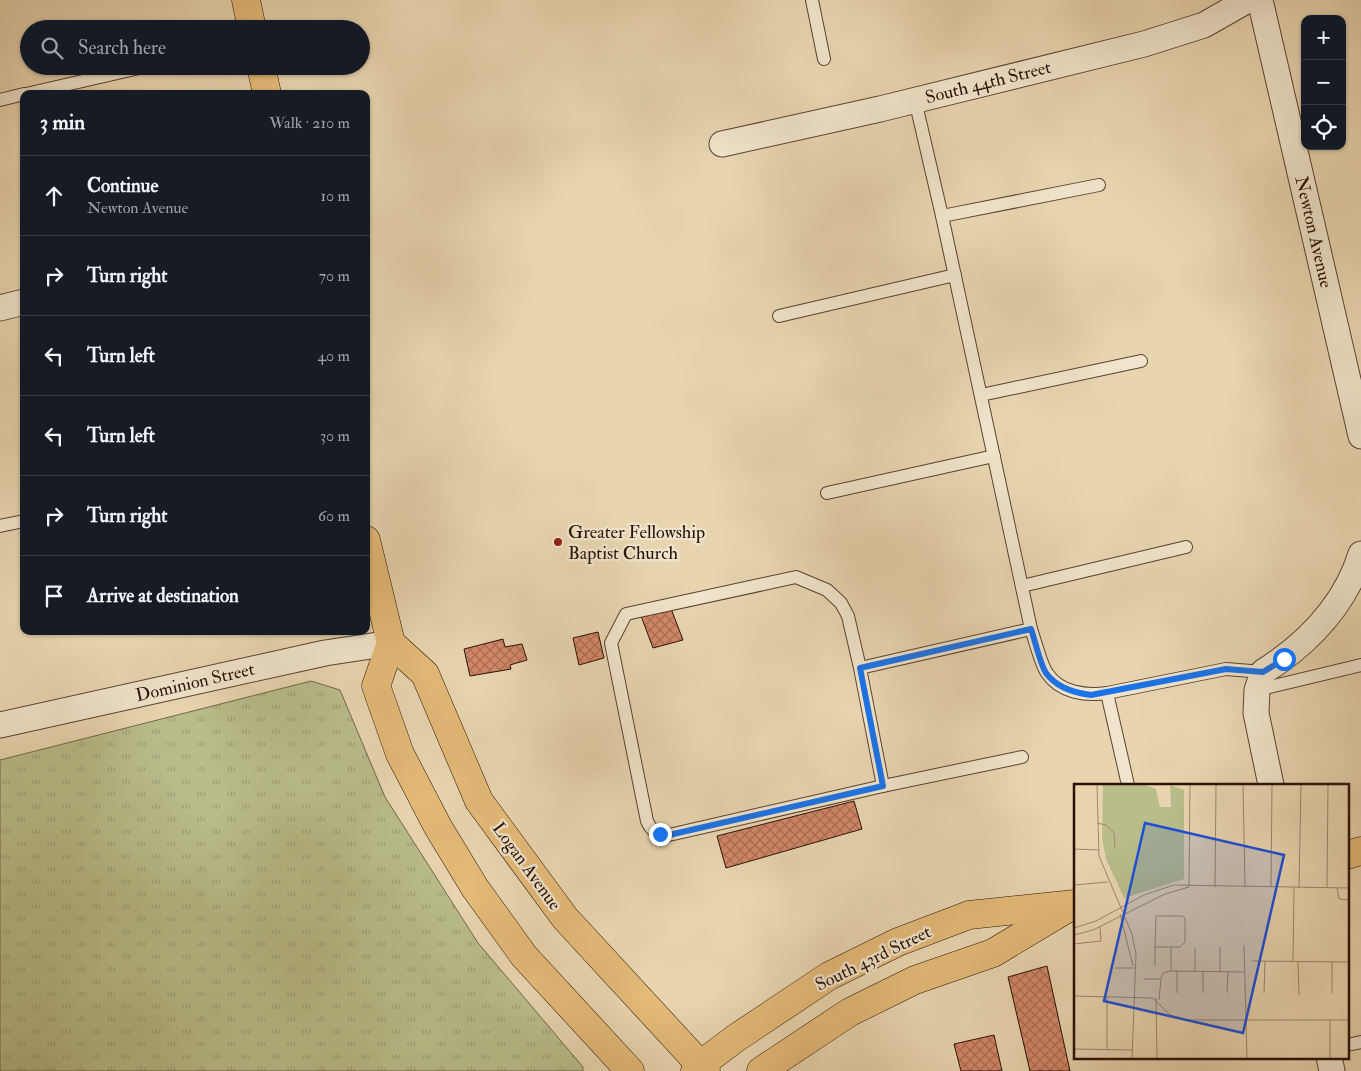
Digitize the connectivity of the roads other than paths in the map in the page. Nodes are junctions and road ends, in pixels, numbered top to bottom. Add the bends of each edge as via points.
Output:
1 (246, 0) edge
2 (812, 0) edge
3 (1248, 0) edge
4 (1260, 0) edge
5 (250, 20) edge
6 (824, 59) dead end
7 (108, 75) edge
8 (263, 75) edge
9 (43, 90) edge
10 (266, 90) edge
11 (20, 95) edge
12 (0, 100) edge
13 (915, 100) junction
14 (722, 144) dead end
15 (1099, 185) dead end
16 (942, 216) junction
17 (955, 275) junction
18 (20, 303) edge
19 (0, 308) edge
20 (779, 316) dead end
21 (1141, 361) dead end
22 (981, 395) junction
23 (1361, 436) edge
24 (994, 456) junction
25 (827, 493) dead end
26 (20, 522) edge
27 (0, 526) edge
28 (1186, 547) dead end
29 (1361, 554) edge
30 (370, 556) edge
31 (1022, 586) junction
32 (1031, 629) junction
33 (391, 643) junction
34 (1361, 665) edge
35 (860, 668) junction
36 (1260, 681) junction
37 (1107, 693) junction
38 (0, 725) edge
39 (1022, 757) dead end
40 (1128, 784) edge
41 (1271, 784) edge
42 (883, 786) junction
43 (1361, 851) edge
44 (1348, 855) edge
45 (1074, 905) edge
46 (1074, 906) edge
47 (1361, 1042) edge
48 (1348, 1045) edge
49 (1330, 1058) edge
50 (701, 1069) edge
51 (630, 1071) edge
52 (761, 1071) edge
53 (1332, 1071) edge

1 - 5 main road
2 - 6 lane
3 - 13 street, South 44th Street via 1204,25 1144,44
4 - 23 street, Newton Avenue
7 - 9 lane
8 - 10 main road
11 - 12 lane
13 - 14 street, South 44th Street
13 - 16 lane
15 - 16 lane
16 - 17 lane
17 - 20 lane
17 - 22 lane
18 - 19 street
21 - 22 lane
22 - 24 lane
24 - 25 lane
24 - 31 lane
26 - 27 lane
28 - 31 lane
29 - 36 street via 1349,583 1321,624
30 - 33 main road
31 - 32 lane
32 - 35 lane
32 - 37 lane via 1046,673 1057,683 1075,693
33 - 38 street, Dominion Street via 325,653
33 - 50 main road, Logan Avenue via 425,674 479,801 565,918
33 - 51 main road via 376,686 400,754 438,827 524,956
34 - 36 lane
35 - 42 lane
35 - 42 lane via 848,616 841,603 827,590 796,577 626,614 611,643 651,830 669,835
36 - 37 lane via 1226,669
36 - 41 street via 1256,712
37 - 40 lane
39 - 42 lane
43 - 44 main road
45 - 50 main road, South 43rd Street via 970,915 898,942 829,976 736,1038
46 - 52 main road, South 43rd Street via 993,953 915,980 850,1012
47 - 48 lane
49 - 53 street

